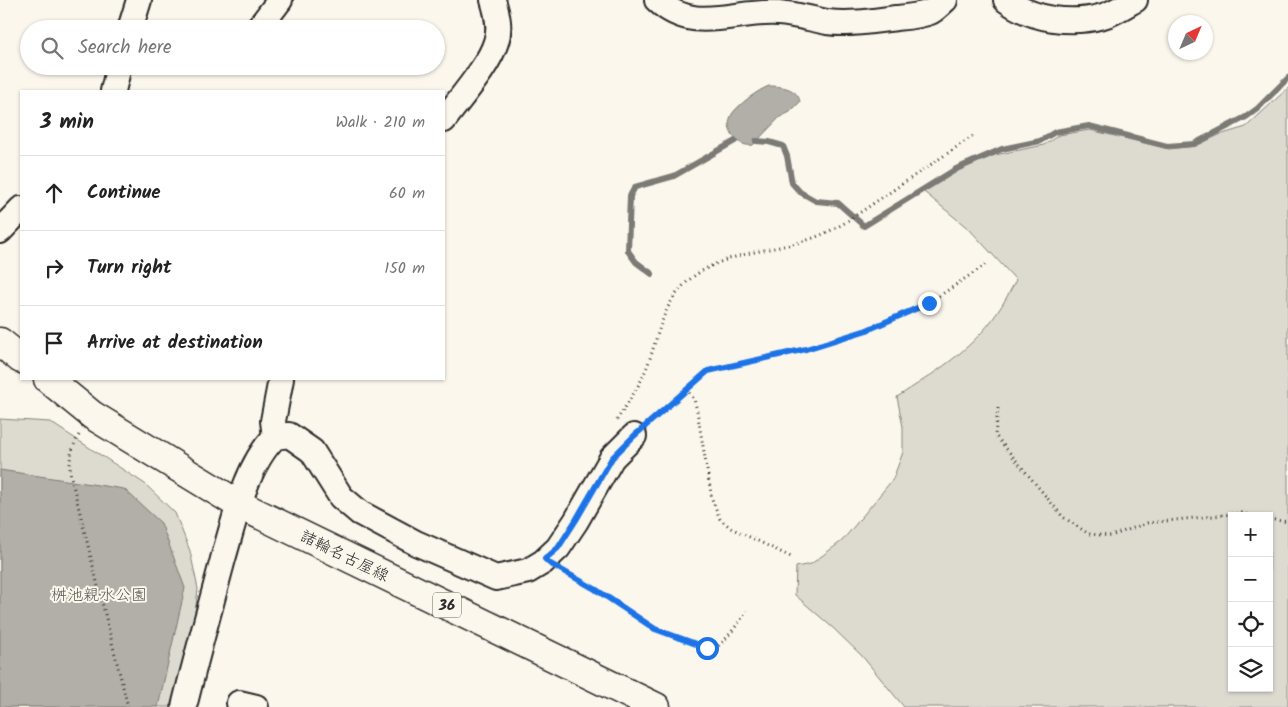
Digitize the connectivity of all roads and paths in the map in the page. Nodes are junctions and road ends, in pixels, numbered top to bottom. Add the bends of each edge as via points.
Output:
1 (138, 0) edge
2 (280, 0) edge
3 (493, 0) edge
4 (657, 0) edge
5 (945, 0) edge
6 (1006, 0) edge
7 (1135, 0) edge
8 (132, 20) edge
9 (265, 20) edge
10 (117, 75) edge
11 (113, 90) edge
12 (445, 119) edge
13 (976, 134) dead end
14 (20, 210) edge
15 (0, 231) edge
16 (988, 263) dead end
17 (0, 342) edge
18 (20, 357) edge
19 (49, 380) edge
20 (281, 380) edge
21 (686, 389) junction
22 (998, 408) dead end
23 (92, 416) junction
24 (624, 430) junction
25 (275, 437) junction
26 (238, 504) junction
27 (1228, 514) edge
28 (1273, 520) edge
29 (1288, 522) edge
30 (791, 557) dead end
31 (545, 559) junction
32 (747, 611) dead end
33 (128, 707) edge
34 (184, 707) edge
35 (656, 707) edge

1 - 8 street
2 - 9 street
3 - 12 street via 498,18 497,42 482,69
4 - 5 street via 682,16 706,20 778,13 827,22 856,23 931,12
6 - 7 street via 1017,8 1040,16 1070,22 1104,16
10 - 11 street
13 - 24 path via 823,235 741,255 717,263 693,277 667,308
14 - 15 street
16 - 21 path via 929,303 903,315 806,349 708,371
17 - 18 main road
19 - 23 main road, 諸輪名古屋線 / 36
20 - 25 street via 272,421
21 - 24 path
21 - 30 path via 694,399 712,499 720,520
22 - 27 path via 995,434 1063,517 1089,534 1111,536 1146,523
23 - 26 main road, 諸輪名古屋線 / 36
23 - 33 path via 72,446 69,463
24 - 31 street via 612,458 572,528 558,548
25 - 26 street via 264,451
25 - 31 street via 289,435 312,452 341,497 360,514 482,573 496,578 512,576 528,571
26 - 34 street
26 - 35 main road, 諸輪名古屋線 / 36
28 - 29 path
31 - 32 path via 655,629 707,648 720,644

